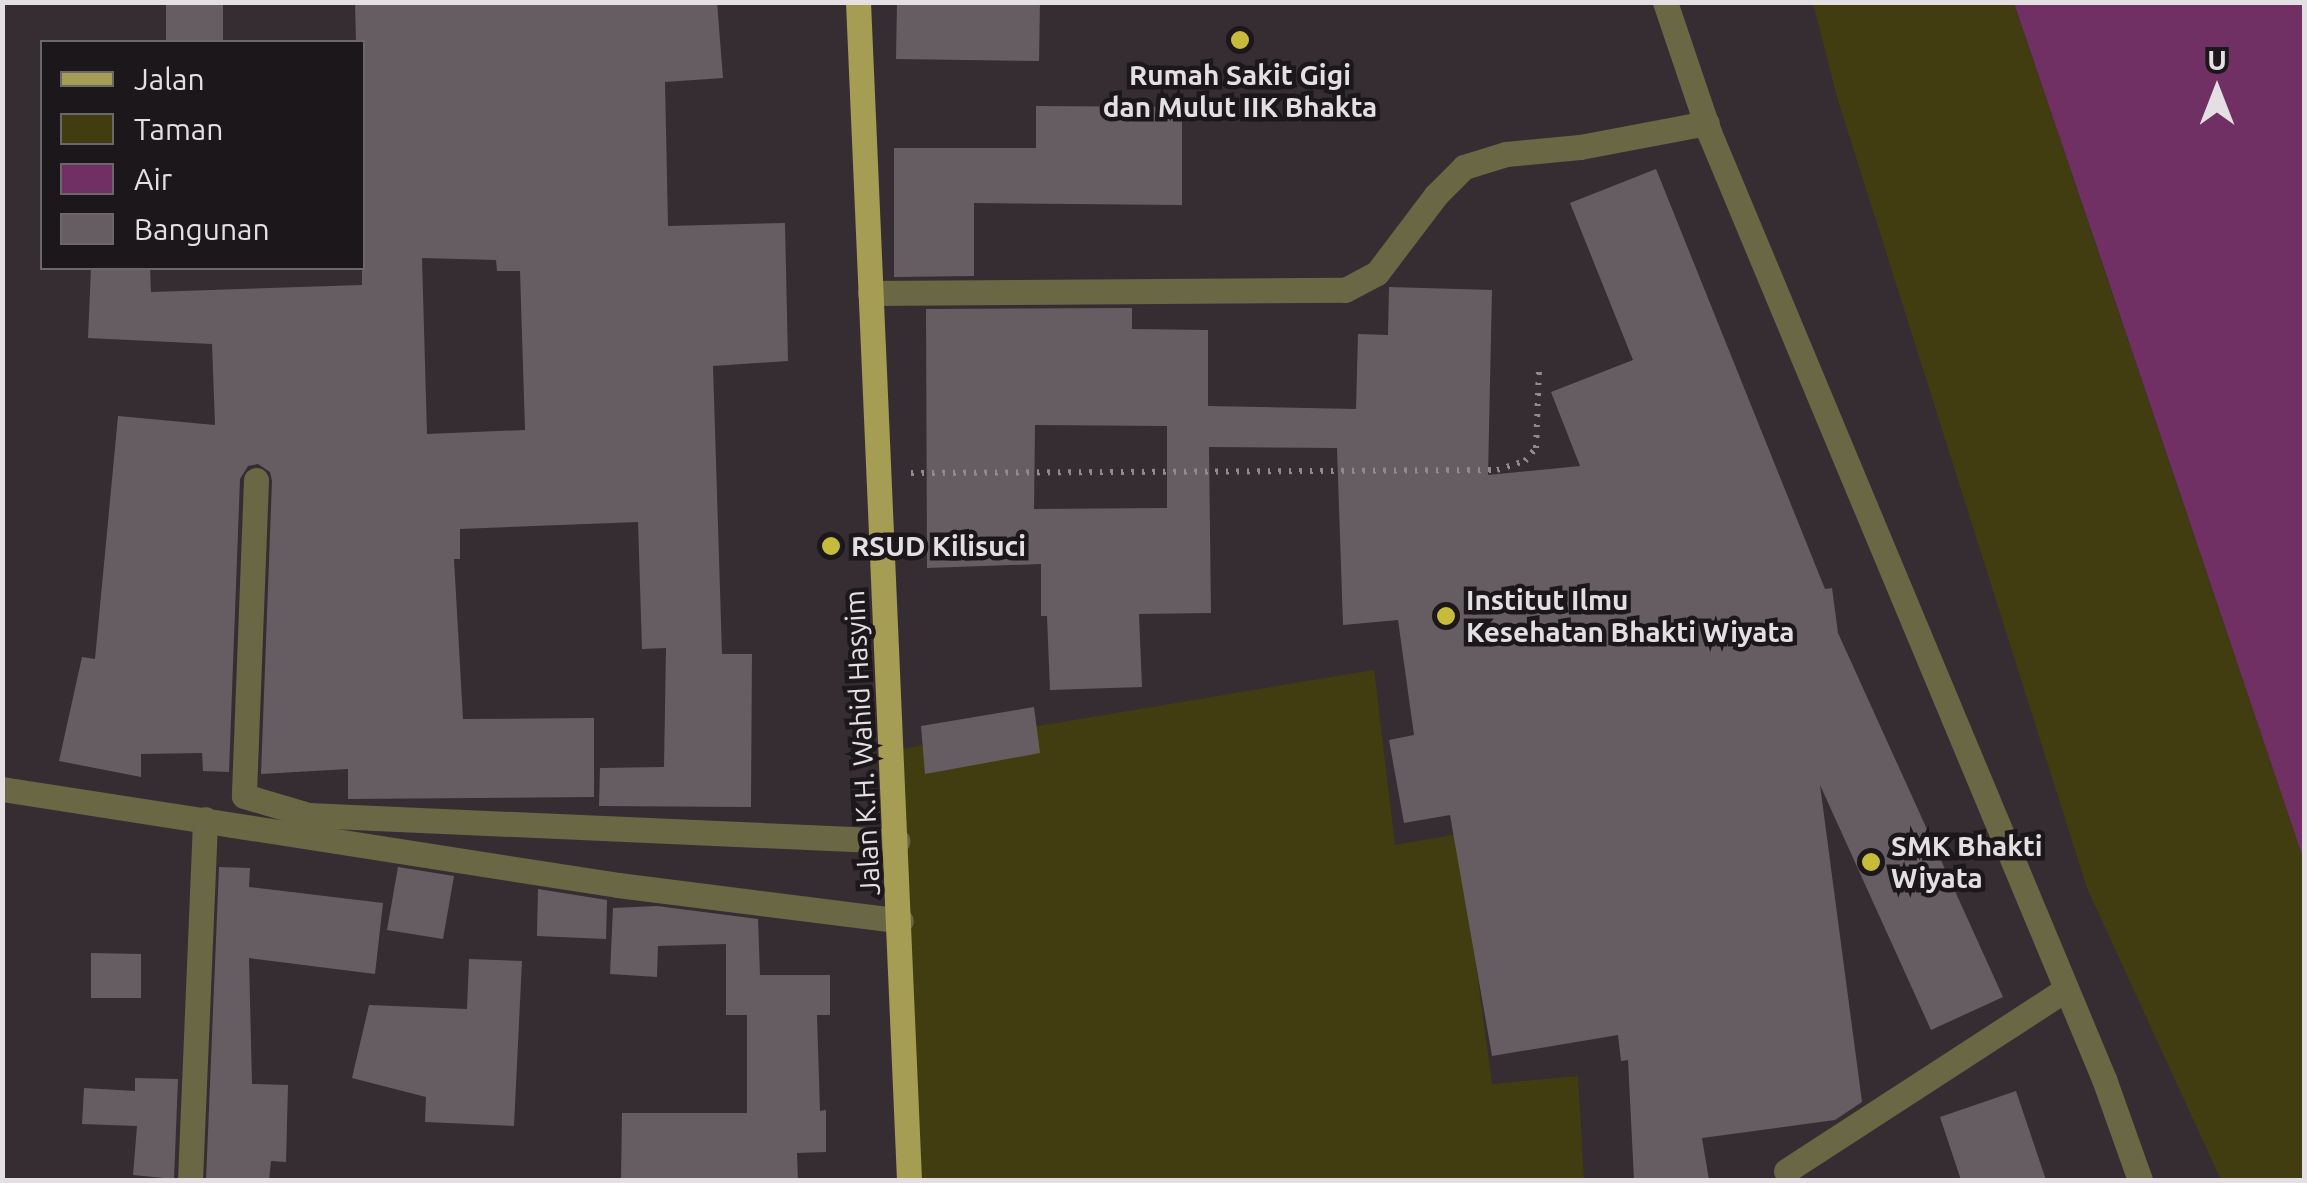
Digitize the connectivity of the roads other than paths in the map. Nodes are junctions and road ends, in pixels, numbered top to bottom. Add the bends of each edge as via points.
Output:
1 (858, 2) edge
2 (1664, 2) edge
3 (1707, 123) junction
4 (870, 293) junction
5 (256, 480) dead end
6 (2, 789) edge
7 (205, 818) junction
8 (897, 841) junction
9 (900, 921) junction
10 (2066, 989) junction
11 (1786, 1171) dead end
12 (190, 1180) edge
13 (909, 1180) edge
14 (2140, 1180) edge

1 - 4 main road, Jalan K.H. Wahid Hasyim
2 - 3 street
3 - 4 street via 1464,166 1377,273 1346,290
3 - 10 street
4 - 8 main road, Jalan K.H. Wahid Hasyim
5 - 8 street via 244,796 308,815
6 - 7 street
7 - 9 street
7 - 12 street
8 - 9 main road, Jalan K.H. Wahid Hasyim
9 - 13 main road, Jalan K.H. Wahid Hasyim
10 - 11 street
10 - 14 street

